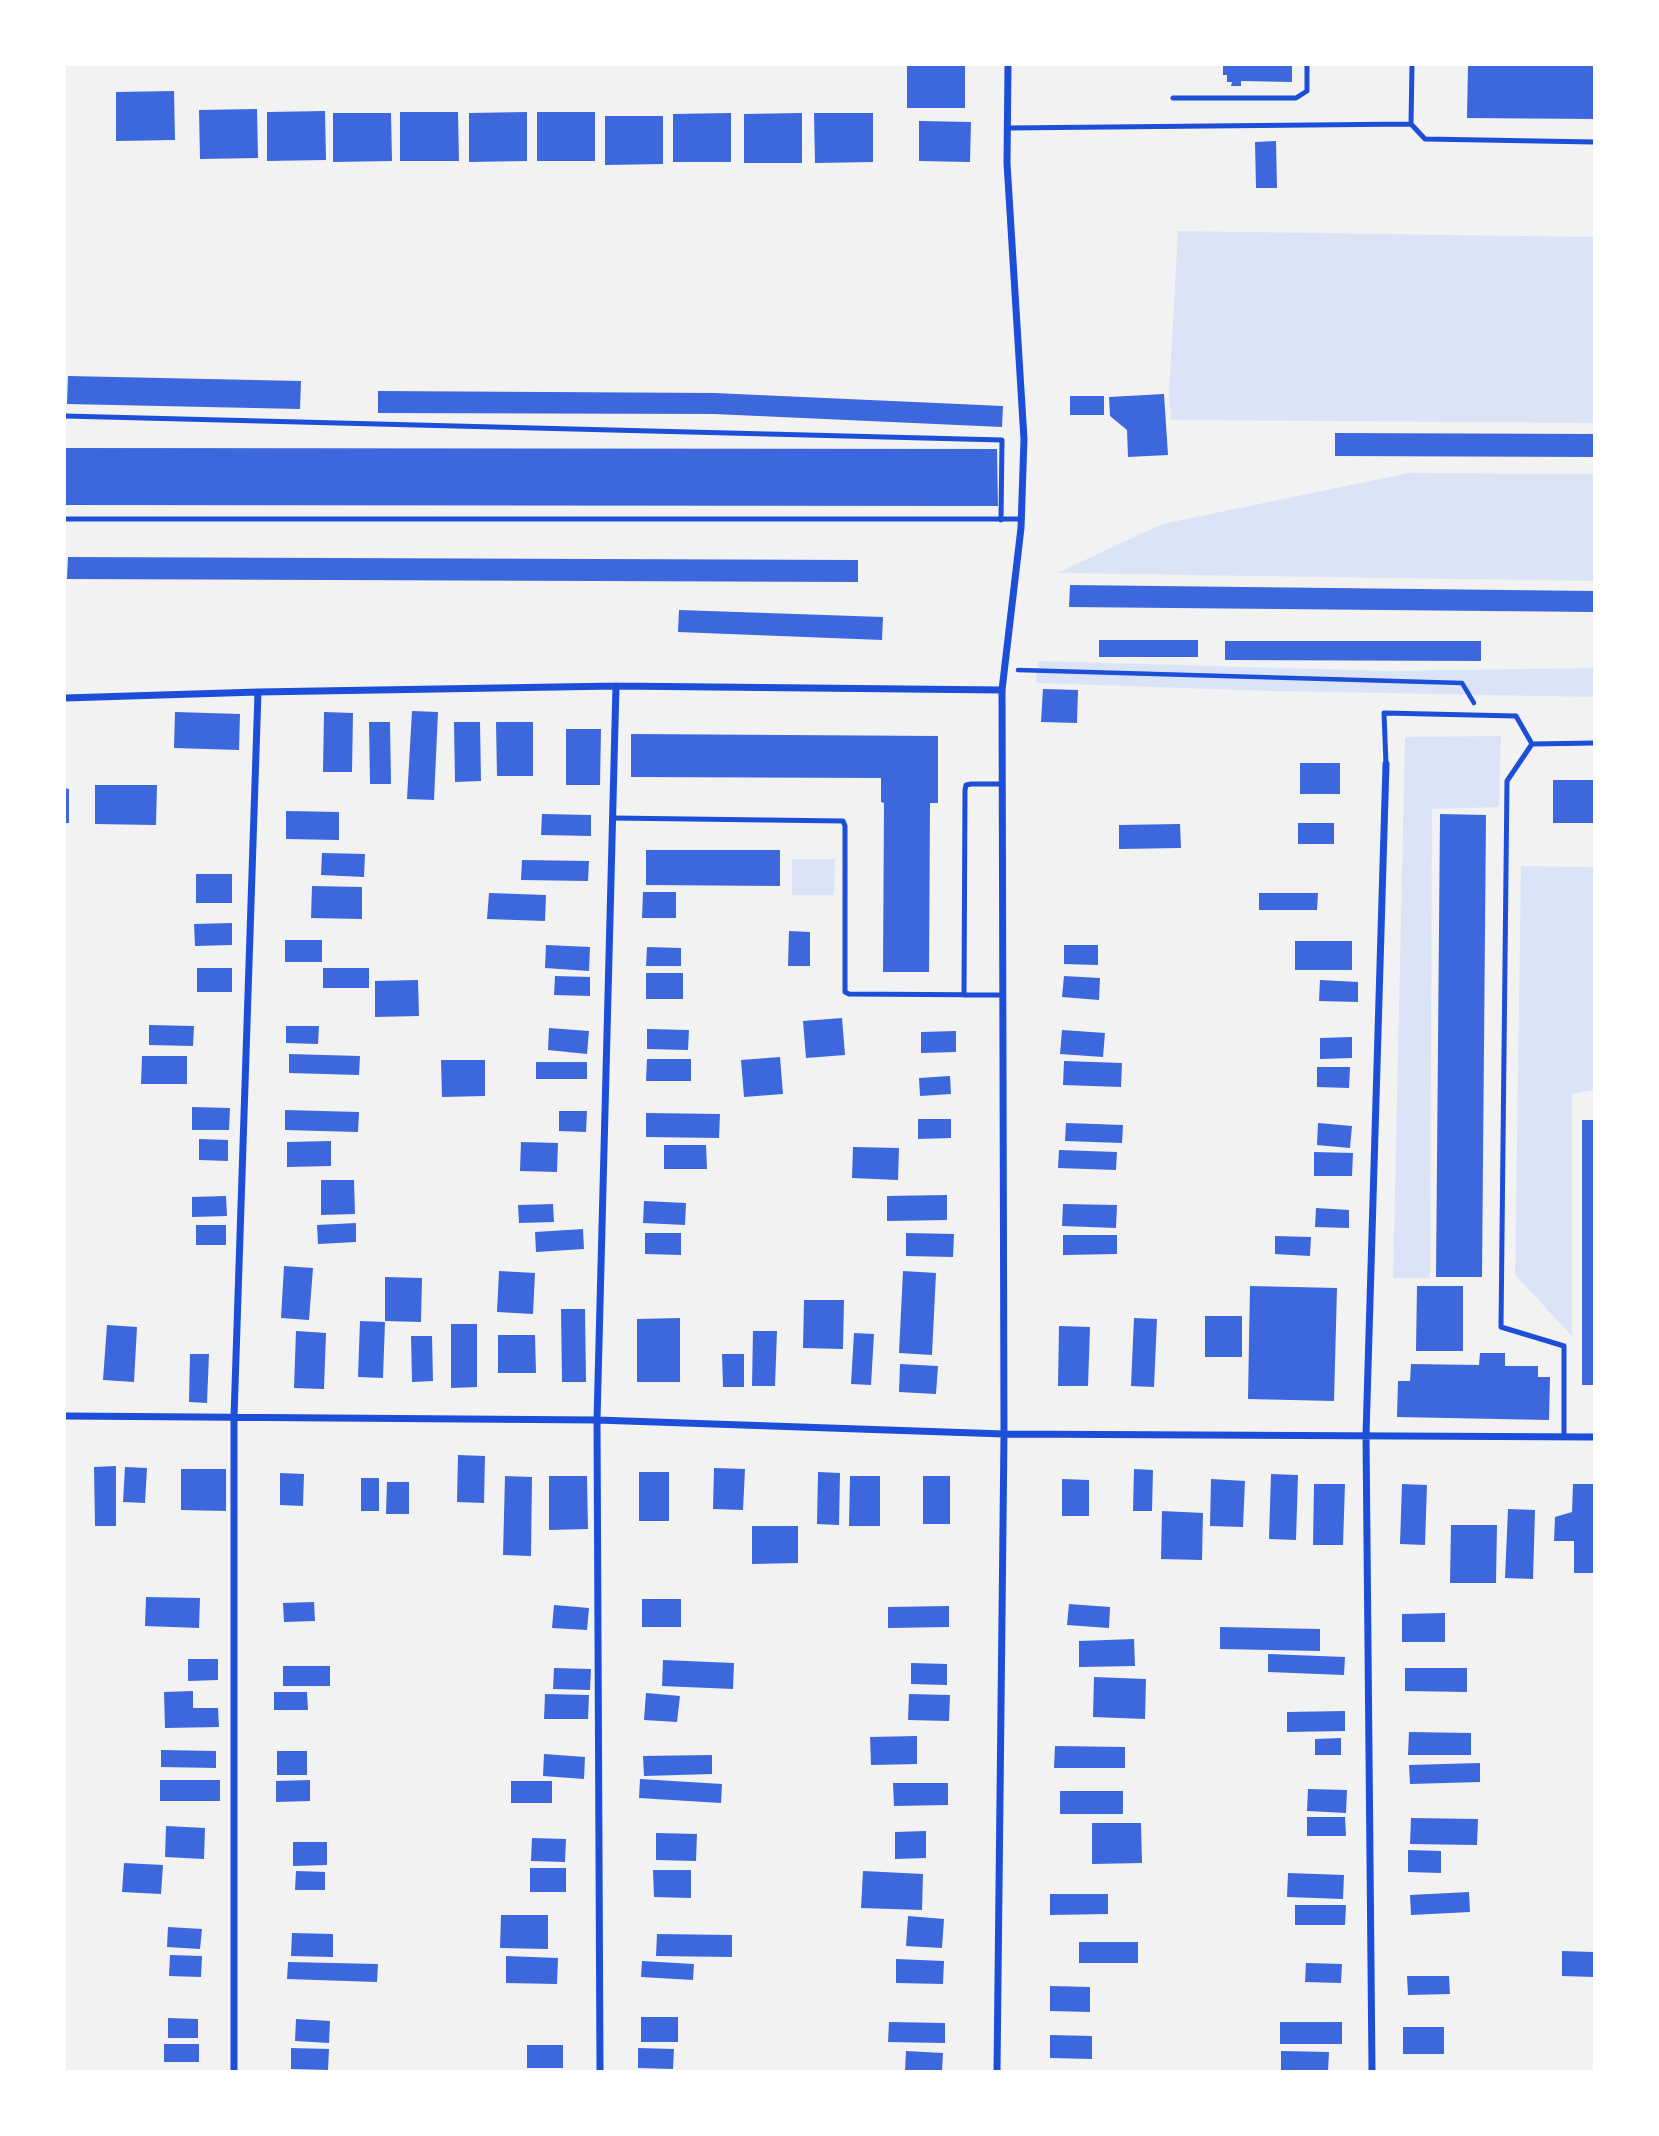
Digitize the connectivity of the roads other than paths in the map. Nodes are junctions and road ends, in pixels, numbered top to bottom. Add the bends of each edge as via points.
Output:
1 (1008, 65) edge
2 (1307, 65) edge
3 (1412, 65) edge
4 (1173, 98) dead end
5 (1411, 124) junction
6 (1008, 128) junction
7 (1594, 142) edge
8 (65, 416) edge
9 (65, 519) edge
10 (1021, 519) junction
11 (1001, 520) junction
12 (615, 686) junction
13 (1002, 690) junction
14 (258, 691) junction
15 (65, 698) edge
16 (1594, 743) edge
17 (1532, 744) junction
18 (1386, 764) joint
19 (1002, 783) junction
20 (612, 818) junction
21 (964, 995) junction
22 (1003, 995) junction
23 (65, 1416) edge
24 (234, 1417) junction
25 (597, 1420) junction
26 (1004, 1434) junction
27 (1366, 1435) junction
28 (1563, 1436) junction
29 (1594, 1437) edge
30 (234, 2071) edge
31 (600, 2071) edge
32 (997, 2071) edge
33 (1372, 2071) edge

1 - 6 street
2 - 4 lane via 1307,91 1296,97
3 - 5 lane
5 - 6 lane
5 - 7 lane via 1425,139
6 - 10 street via 1024,439
8 - 11 lane via 1002,440
9 - 11 lane
10 - 11 lane
10 - 13 street
12 - 13 street
12 - 14 street
12 - 20 street
13 - 19 street
14 - 15 street
14 - 24 street
16 - 17 lane
17 - 18 lane via 1516,716 1384,713
17 - 28 lane via 1507,781 1501,1327 1563,1346
18 - 27 street
19 - 21 lane via 971,783 965,790
19 - 22 street
20 - 21 lane via 843,821 845,992
20 - 25 street
21 - 22 lane
22 - 26 street
23 - 24 street
24 - 25 street
24 - 30 street
25 - 26 street
25 - 31 street
26 - 27 street
26 - 32 street
27 - 28 street
27 - 33 street
28 - 29 street

